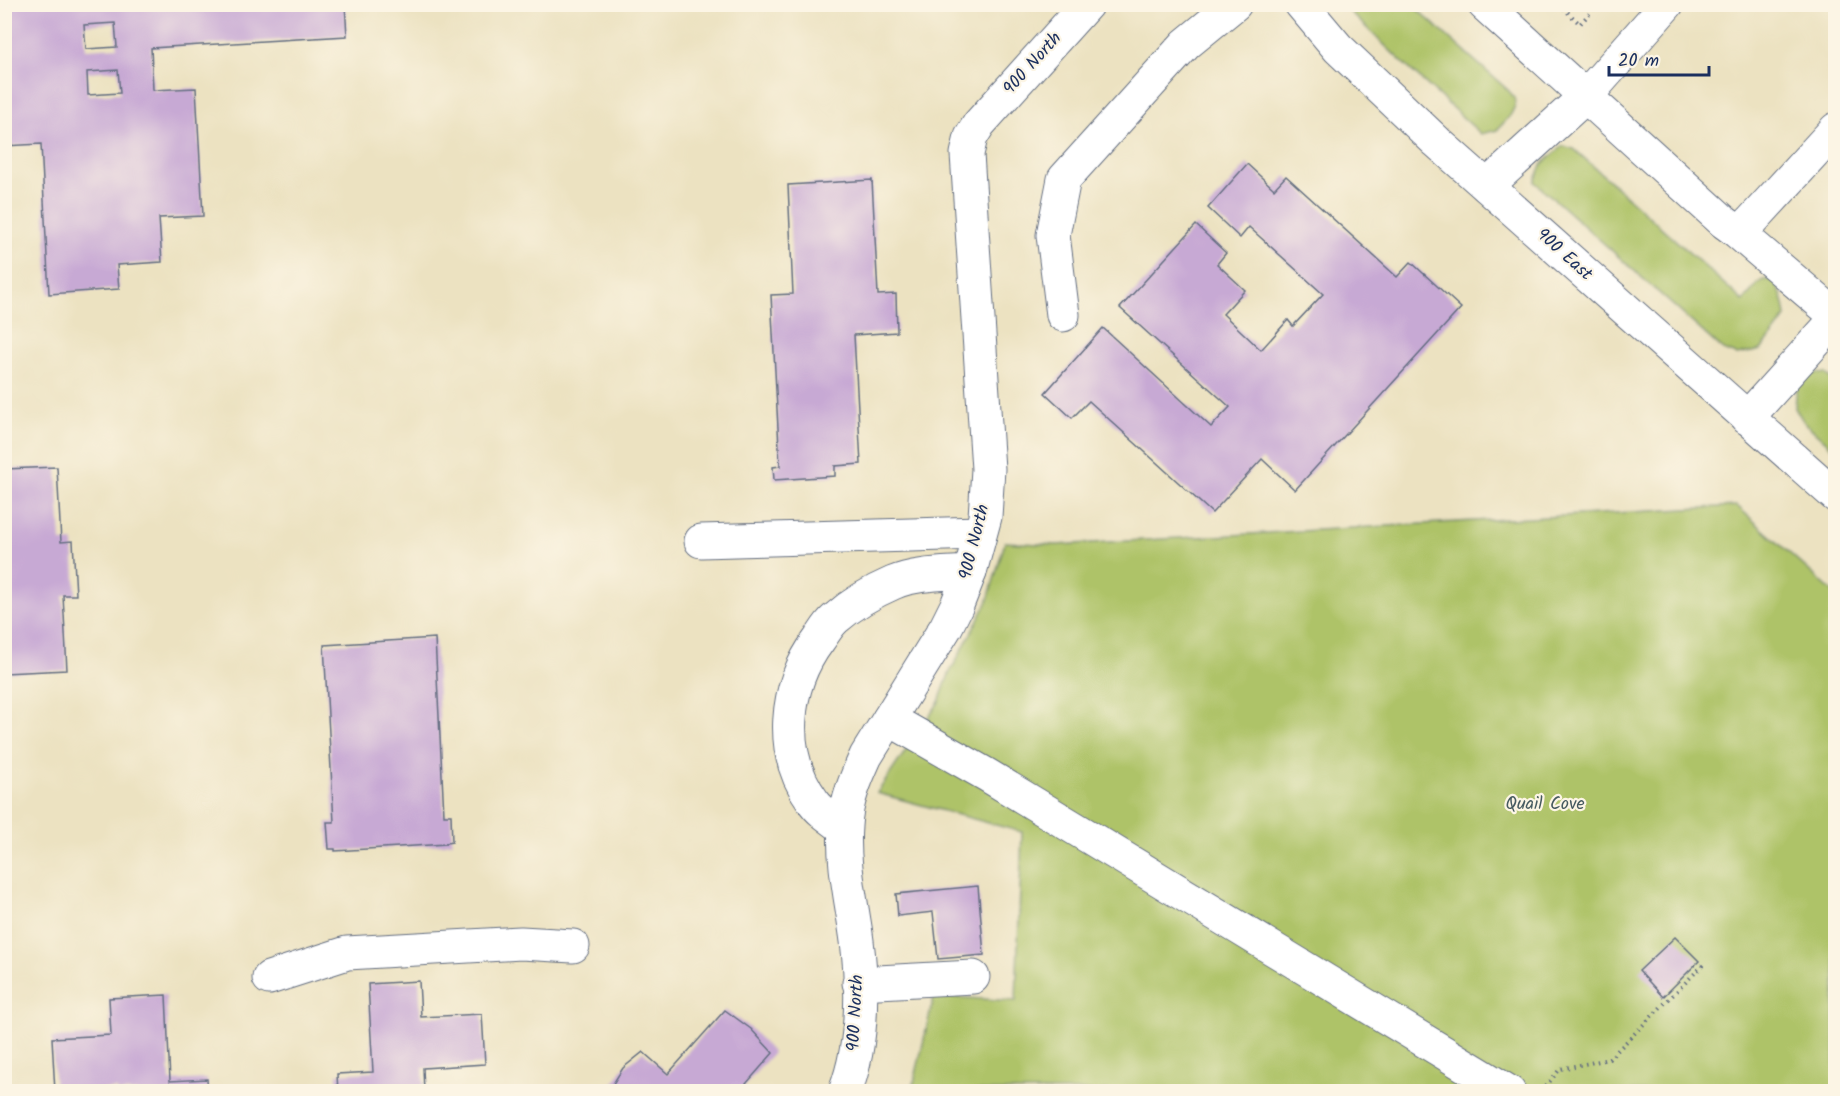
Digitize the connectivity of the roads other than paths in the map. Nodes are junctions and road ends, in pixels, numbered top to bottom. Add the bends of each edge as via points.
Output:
1 (1087, 4) edge
2 (1235, 4) edge
3 (1300, 4) edge
4 (1484, 4) edge
5 (1667, 4) edge
6 (1586, 96) junction
7 (1836, 129) edge
8 (1487, 186) junction
9 (1735, 230) junction
10 (1063, 315) dead end
11 (1836, 318) edge
12 (1747, 418) junction
13 (1836, 496) edge
14 (980, 533) junction
15 (701, 542) dead end
16 (970, 572) junction
17 (889, 719) junction
18 (844, 828) junction
19 (573, 946) dead end
20 (972, 977) dead end
21 (269, 978) dead end
22 (859, 982) junction
23 (845, 1092) edge
24 (1509, 1092) edge

1 - 14 street, 900 North via 979,124 967,154 987,469 985,517
2 - 10 street via 1186,44 1064,179 1053,235
3 - 8 street, 900 East via 1338,48
4 - 6 street
5 - 6 street
6 - 8 street
6 - 9 street
7 - 9 street via 1747,226
8 - 12 street, 900 East
9 - 11 street
11 - 12 street
12 - 13 street, 900 East
14 - 15 street
14 - 16 street, 900 North
16 - 17 street, 900 North via 946,627
16 - 18 street via 930,574 896,582 863,598 834,620 809,653 794,690 788,721 789,746 797,775 814,803
17 - 18 street, 900 North via 856,778
17 - 24 street
18 - 22 street, 900 North
19 - 21 street via 521,943 347,953
20 - 22 street
22 - 23 street, 900 North via 857,1038

